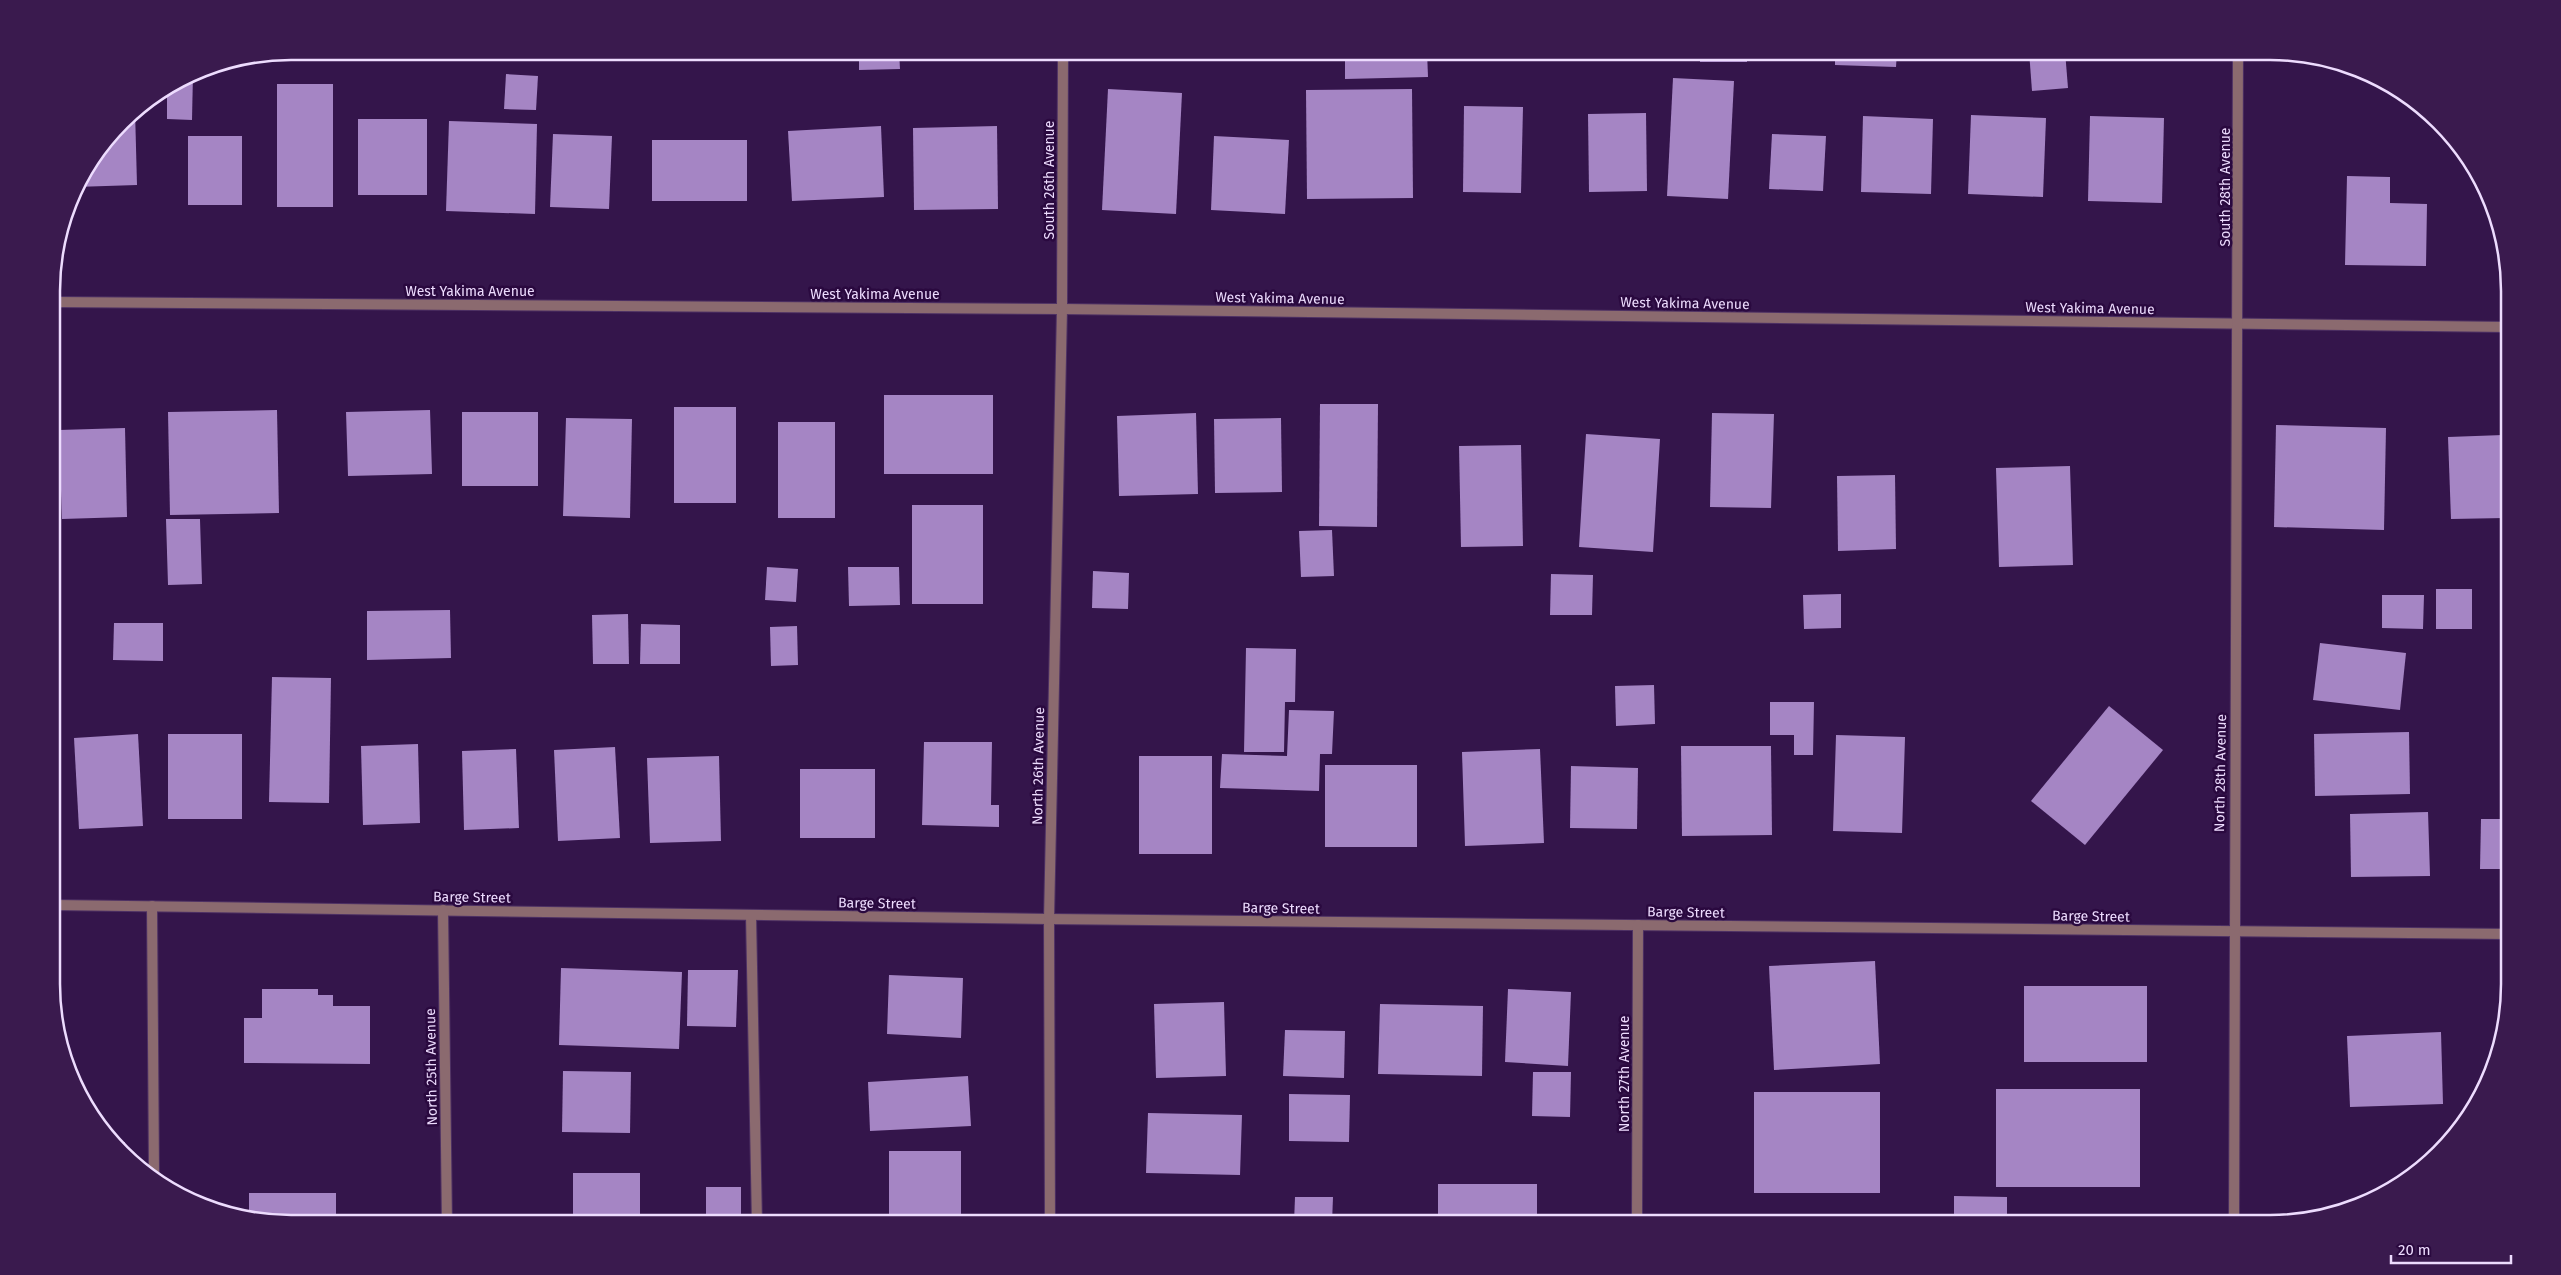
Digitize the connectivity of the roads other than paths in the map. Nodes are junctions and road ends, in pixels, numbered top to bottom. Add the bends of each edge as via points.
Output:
1 (1063, 60) edge
2 (2238, 60) edge
3 (60, 302) edge
4 (1062, 309) junction
5 (2239, 324) junction
6 (2501, 327) edge
7 (60, 905) edge
8 (152, 906) junction
9 (442, 910) junction
10 (751, 915) junction
11 (1049, 919) junction
12 (1638, 925) junction
13 (2232, 931) junction
14 (2501, 934) edge
15 (154, 1170) edge
16 (447, 1215) edge
17 (756, 1215) edge
18 (1050, 1215) edge
19 (1638, 1215) edge
20 (2234, 1215) edge

1 - 4 street, South 26th Avenue
2 - 5 street, South 28th Avenue
3 - 4 street, West Yakima Avenue
4 - 5 street, West Yakima Avenue
4 - 11 street, North 26th Avenue
5 - 6 street, West Yakima Avenue
5 - 13 street, North 28th Avenue
7 - 8 street, Barge Street
8 - 9 street, Barge Street
8 - 15 street
9 - 10 street, Barge Street
9 - 16 street, North 25th Avenue
10 - 11 street, Barge Street
10 - 17 street
11 - 12 street, Barge Street
11 - 18 street, North 26th Avenue
12 - 13 street, Barge Street
12 - 19 street, North 27th Avenue
13 - 14 street, Barge Street
13 - 20 street, North 28th Avenue

